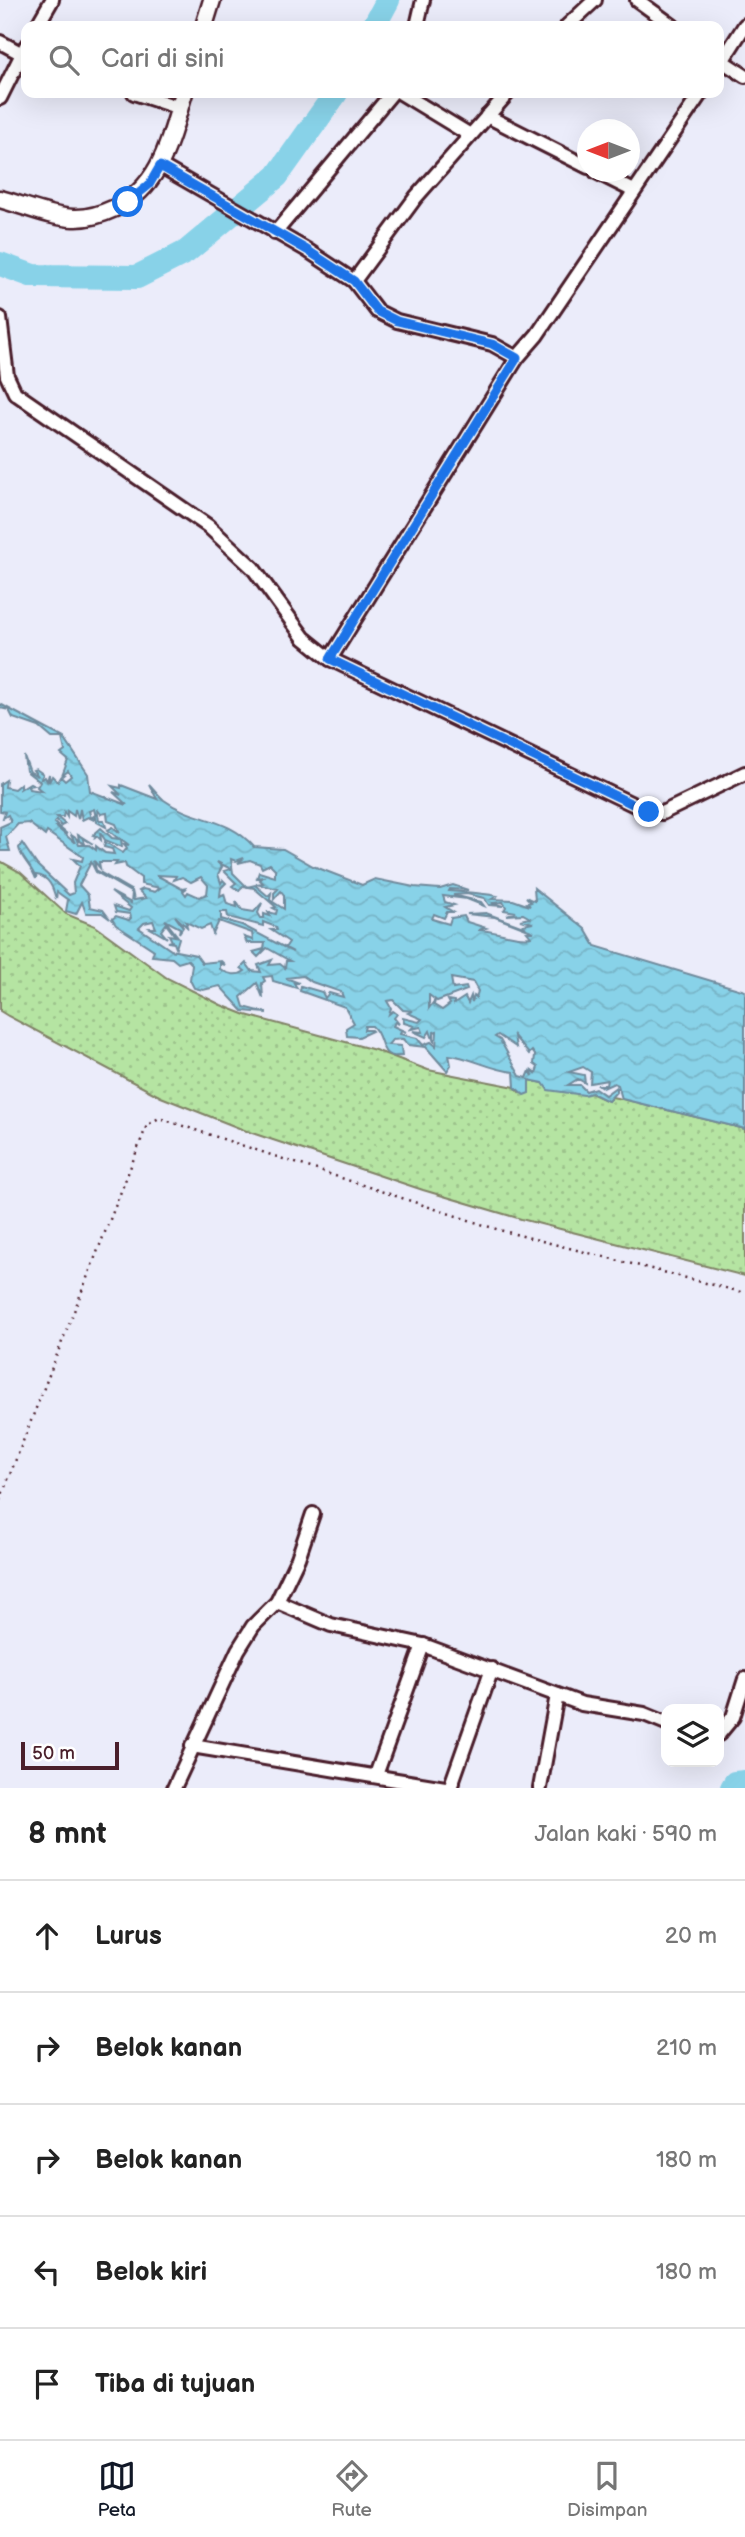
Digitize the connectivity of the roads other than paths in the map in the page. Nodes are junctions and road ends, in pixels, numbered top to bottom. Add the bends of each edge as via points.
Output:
1 (52, 0) edge
2 (212, 0) edge
3 (423, 0) edge
4 (595, 0) edge
5 (637, 0) edge
6 (40, 21) edge
7 (206, 21) edge
8 (418, 21) edge
9 (572, 21) edge
10 (666, 21) edge
11 (745, 25) edge
12 (0, 42) edge
13 (21, 50) edge
14 (724, 56) edge
15 (21, 59) edge
16 (724, 64) edge
17 (745, 76) edge
18 (0, 98) edge
19 (164, 98) edge
20 (388, 98) edge
21 (409, 98) edge
22 (503, 98) edge
23 (698, 98) edge
24 (182, 101) edge
25 (487, 116) junction
26 (470, 135) junction
27 (577, 162) edge
28 (160, 166) junction
29 (616, 182) edge
30 (634, 191) junction
31 (0, 199) edge
32 (275, 233) junction
33 (354, 281) junction
34 (0, 318) edge
35 (517, 358) junction
36 (330, 659) junction
37 (745, 773) edge
38 (313, 1514) dead end
39 (277, 1602) junction
40 (423, 1645) junction
41 (492, 1669) junction
42 (745, 1679) edge
43 (557, 1695) junction
44 (661, 1721) edge
45 (724, 1728) edge
46 (192, 1746) junction
47 (376, 1775) junction
48 (174, 1788) edge
49 (445, 1788) edge
50 (450, 1788) edge
51 (540, 1788) edge

1 - 6 street
2 - 7 street
3 - 8 street
4 - 9 street
5 - 10 street
11 - 14 street
12 - 13 street
15 - 18 street
16 - 17 street
19 - 24 street
20 - 32 street
21 - 26 street
22 - 25 street
23 - 30 street
24 - 28 street
25 - 26 street
25 - 27 street
26 - 33 street via 416,197
28 - 31 street via 149,185 128,202 100,215 73,218
28 - 32 street
29 - 30 street
30 - 35 street
32 - 33 street
33 - 35 street via 377,311 397,321 492,344
34 - 36 street via 7,376 15,393 208,526 253,568 304,638
35 - 36 street
36 - 37 street via 649,812 662,813
38 - 39 street
39 - 40 street via 331,1625
39 - 46 street via 238,1650
40 - 41 street
40 - 47 street
41 - 43 street
41 - 50 street
42 - 45 street via 733,1717
43 - 44 street
43 - 51 street
46 - 47 street
46 - 48 street
47 - 49 street

